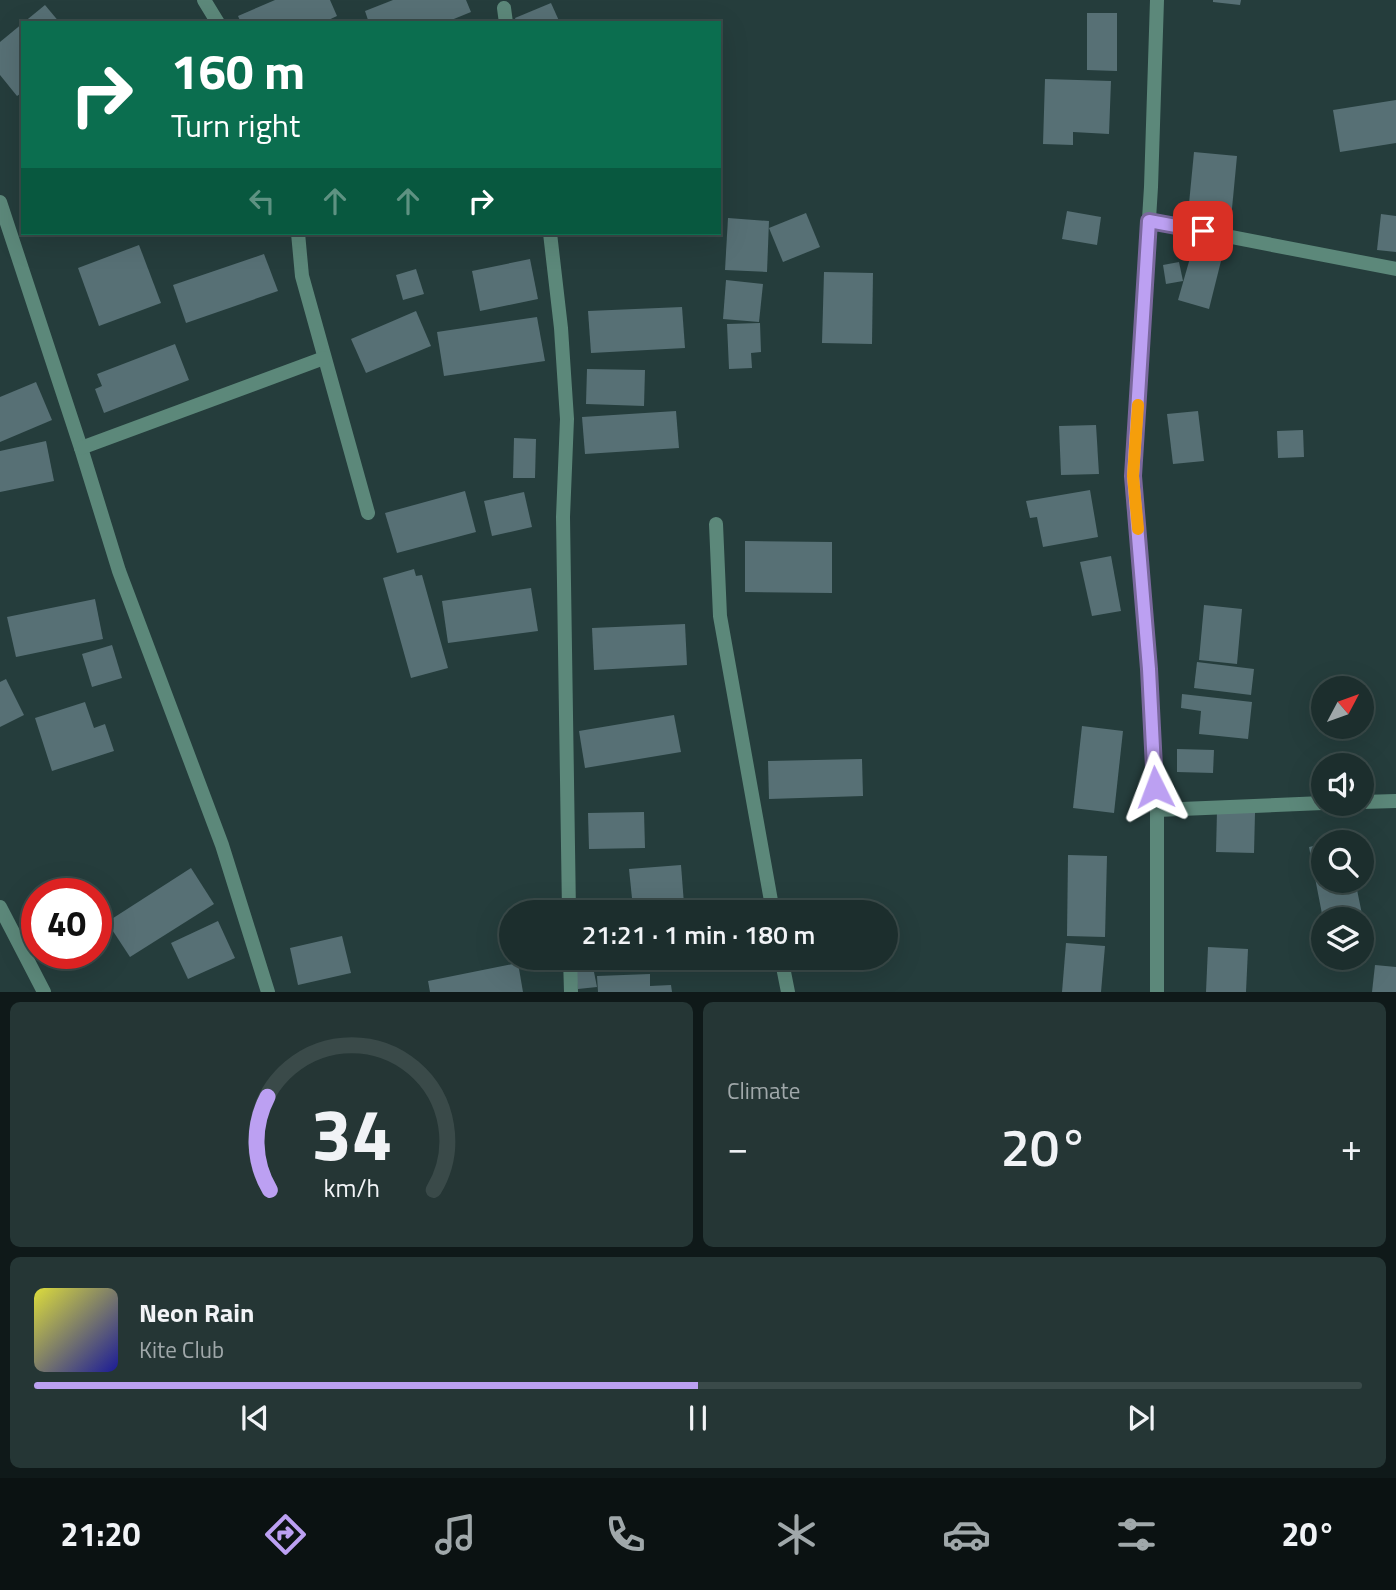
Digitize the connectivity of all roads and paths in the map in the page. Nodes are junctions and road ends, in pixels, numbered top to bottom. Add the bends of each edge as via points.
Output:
1 (204, 0) edge
2 (1157, 0) edge
3 (217, 21) edge
4 (0, 202) edge
5 (1149, 221) junction
6 (298, 235) edge
7 (550, 235) edge
8 (1396, 269) edge
9 (324, 358) junction
10 (81, 448) junction
11 (368, 513) dead end
12 (716, 524) dead end
13 (1396, 801) edge
14 (1374, 802) edge
15 (1311, 804) edge
16 (1157, 810) junction
17 (569, 900) edge
18 (770, 900) edge
19 (0, 907) edge
20 (570, 970) edge
21 (784, 970) edge
22 (44, 992) edge
23 (268, 992) edge
24 (571, 992) edge
25 (788, 992) edge
26 (1157, 992) edge

1 - 3 street
2 - 5 street
4 - 10 street
5 - 8 street
5 - 16 street via 1133,476
6 - 9 street via 302,276
7 - 17 street via 567,419 563,517
9 - 10 street
9 - 11 street
10 - 23 street via 119,571 222,845
12 - 18 street via 720,617
13 - 14 street
15 - 16 street
16 - 26 street
19 - 22 street
20 - 24 street
21 - 25 street

